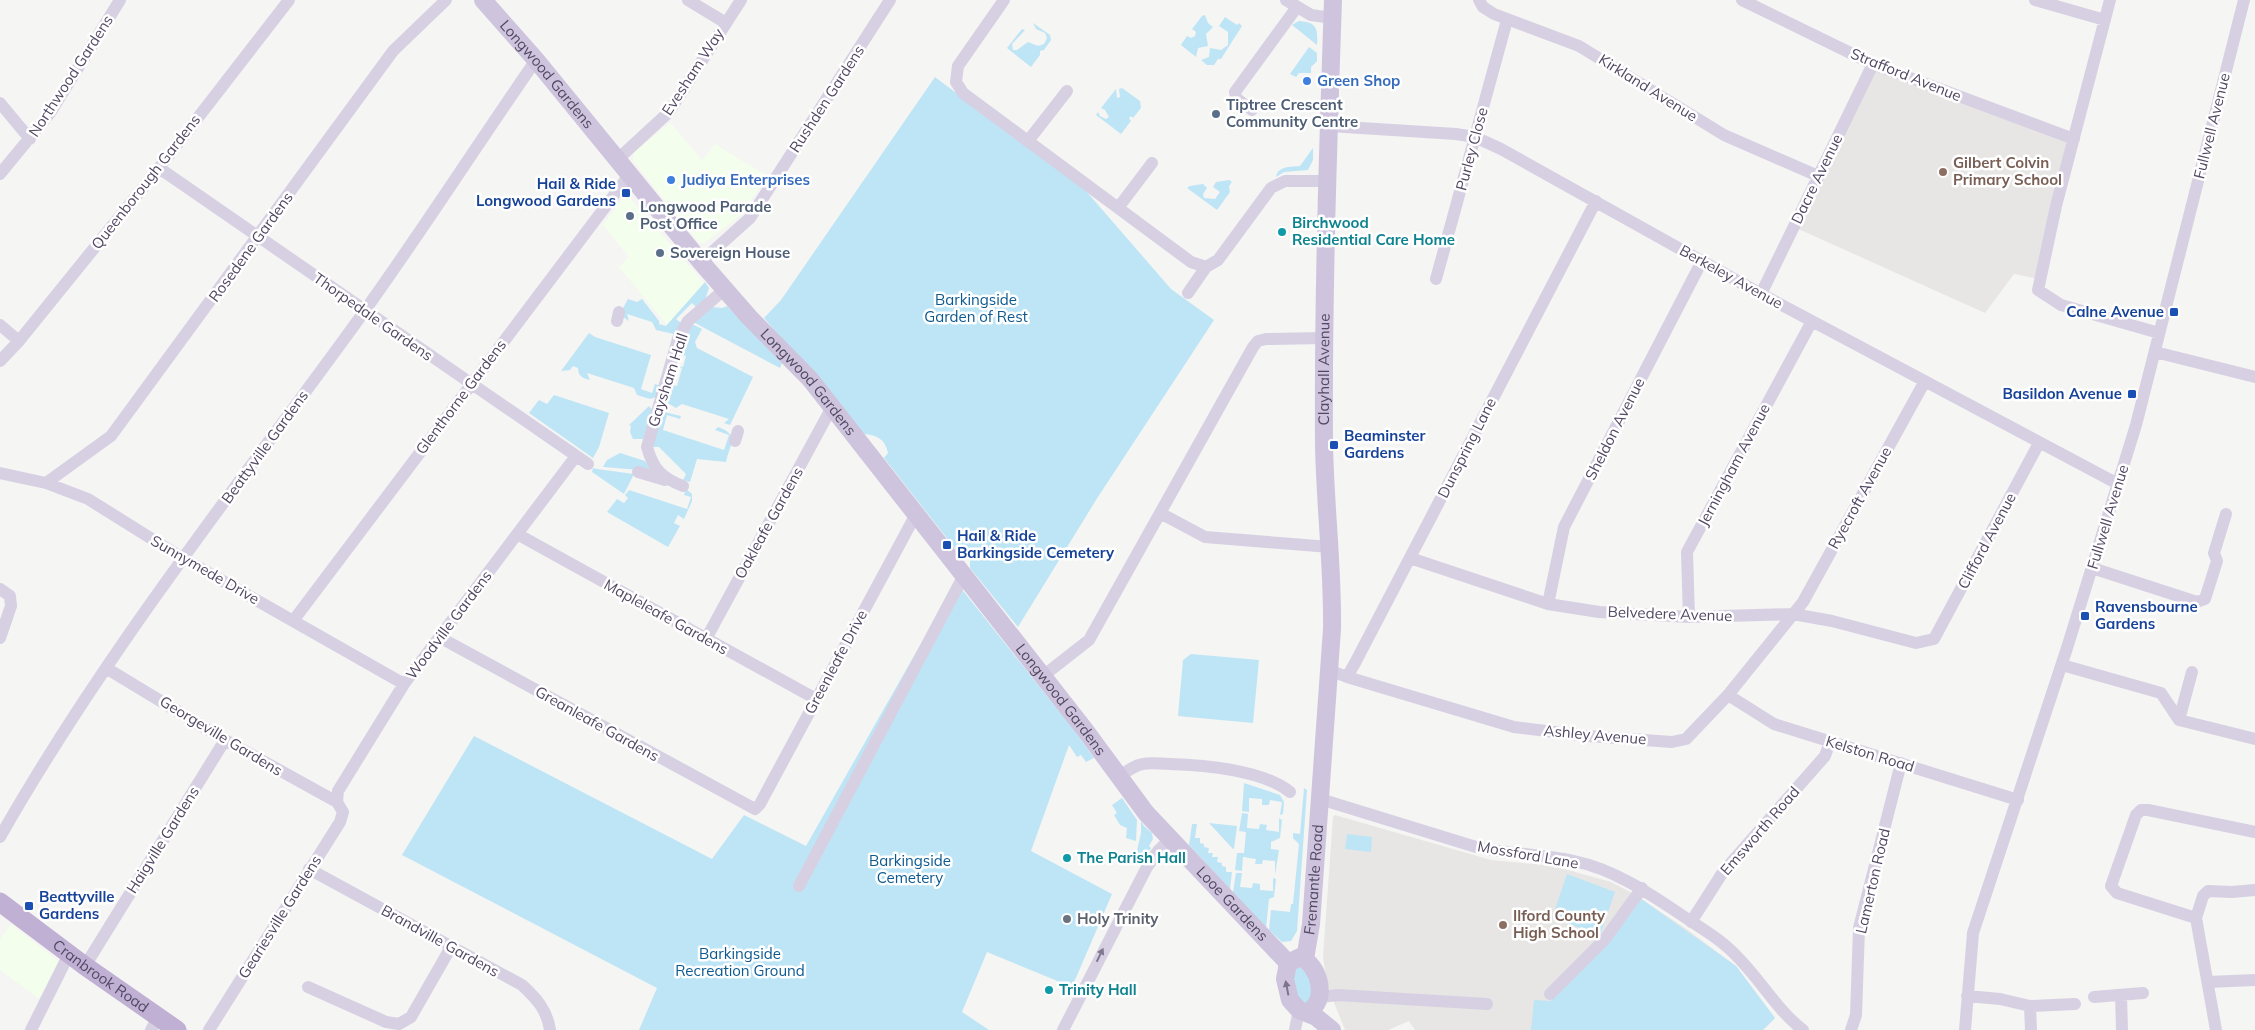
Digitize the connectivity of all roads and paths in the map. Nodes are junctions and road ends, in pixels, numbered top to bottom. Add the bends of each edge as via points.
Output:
1 (289, 0) edge
2 (446, 0) edge
3 (483, 0) edge
4 (688, 0) edge
5 (741, 0) edge
6 (890, 0) edge
7 (1004, 0) edge
8 (1333, 0) edge
9 (1479, 0) edge
10 (1742, 0) edge
11 (2035, 0) edge
12 (2110, 0) edge
13 (2244, 0) edge
14 (118, 1) edge
15 (1292, 4) edge
16 (1332, 18) junction
17 (1507, 20) junction
18 (2105, 20) junction
19 (726, 23) junction
20 (536, 60) junction
21 (1873, 64) junction
22 (1067, 91) dead end
23 (0, 103) edge
24 (1252, 110) dead end
25 (1329, 126) junction
26 (1475, 137) junction
27 (2074, 138) junction
28 (30, 139) junction
29 (1028, 141) junction
30 (618, 159) junction
31 (1152, 163) dead end
32 (159, 168) junction
33 (0, 174) edge
34 (630, 174) junction
35 (1818, 176) junction
36 (1327, 181) junction
37 (1596, 201) junction
38 (1118, 208) junction
39 (258, 238) junction
40 (1702, 261) junction
41 (700, 262) junction
42 (1206, 267) junction
43 (1436, 279) dead end
44 (725, 289) junction
45 (1188, 293) dead end
46 (1761, 294) junction
47 (364, 311) junction
48 (1812, 320) junction
49 (0, 325) edge
50 (2160, 334) junction
51 (1324, 338) junction
52 (19, 341) junction
53 (2155, 352) junction
54 (0, 361) edge
55 (2255, 377) edge
56 (1925, 381) junction
57 (471, 385) junction
58 (832, 407) junction
59 (2039, 443) junction
60 (576, 456) junction
61 (588, 464) dead end
62 (638, 472) dead end
63 (0, 473) edge
64 (670, 481) junction
65 (46, 483) junction
66 (2118, 484) junction
67 (683, 486) dead end
68 (916, 514) junction
69 (1160, 514) junction
70 (2226, 514) dead end
71 (517, 534) junction
72 (1330, 547) junction
73 (1410, 558) junction
74 (184, 559) junction
75 (2092, 568) junction
76 (964, 576) junction
77 (0, 589) edge
78 (1548, 604) junction
79 (1793, 614) junction
80 (1689, 618) junction
81 (293, 621) junction
82 (440, 637) junction
83 (0, 638) edge
84 (706, 639) junction
85 (1934, 639) joint
86 (2062, 665) junction
87 (106, 668) junction
88 (1328, 670) junction
89 (2192, 672) dead end
90 (1043, 676) junction
91 (1347, 677) junction
92 (404, 684) junction
93 (1728, 695) junction
94 (816, 699) junction
95 (2179, 720) junction
96 (2255, 739) edge
97 (225, 740) junction
98 (1830, 742) junction
99 (1901, 763) junction
100 (1119, 777) junction
101 (1290, 792) dead end
102 (1320, 799) junction
103 (2018, 800) junction
104 (337, 802) junction
105 (755, 810) joint
106 (2255, 832) edge
107 (0, 837) edge
108 (1170, 840) junction
109 (309, 869) junction
110 (799, 886) dead end
111 (1642, 888) junction
112 (2255, 890) edge
113 (0, 902) edge
114 (2196, 918) junction
115 (1691, 922) junction
116 (451, 947) junction
117 (69, 954) junction
118 (1296, 961) junction
119 (85, 966) junction
120 (2255, 980) edge
121 (2208, 982) junction
122 (315, 993) dead end
123 (2143, 993) dead end
124 (1550, 994) dead end
125 (2121, 995) junction
126 (1967, 996) junction
127 (1320, 997) junction
128 (2094, 997) dead end
129 (1487, 1004) dead end
130 (2075, 1004) dead end
131 (2030, 1006) junction
132 (1303, 1011) junction
133 (154, 1024) edge
134 (30, 1030) edge
135 (177, 1030) edge
136 (209, 1030) edge
137 (550, 1030) edge
138 (1063, 1030) edge
139 (1295, 1030) edge
140 (1332, 1030) edge
141 (1803, 1030) edge
142 (1851, 1030) edge
143 (1965, 1030) edge
144 (2031, 1030) edge
145 (2122, 1030) edge
146 (2216, 1030) edge

1 - 32 street, Queenborough Gardens
2 - 39 street, Rosedene Gardens via 394,52
3 - 20 street, Longwood Gardens
4 - 19 street
5 - 19 street, Evesham Way
6 - 41 street, Rushden Gardens via 750,218
7 - 29 street via 958,66 956,82 963,93
8 - 16 street, Clayhall Avenue
9 - 17 street, Kirkland Avenue via 1482,7
10 - 21 street, Strafford Avenue
11 - 18 street
12 - 18 street
13 - 50 street, Fullwell Avenue
14 - 28 street, Northwood Gardens via 50,113
15 - 16 street via 1311,15
15 - 24 street via 1236,92 1236,98
16 - 25 street, Clayhall Avenue
17 - 26 street, Purley Close
17 - 35 street, Kirkland Avenue via 1579,46 1724,134
18 - 27 street
19 - 30 street, Evesham Way via 670,112
20 - 30 street, Longwood Gardens
20 - 47 street, Beattyville Gardens
21 - 27 street, Strafford Avenue
21 - 35 street, Dacre Avenue
22 - 29 street
23 - 28 street
25 - 26 street, Berkeley Avenue
25 - 36 street, Clayhall Avenue
26 - 37 street, Berkeley Avenue
26 - 43 street, Purley Close
27 - 50 street via 2038,290 2061,305
28 - 33 street, Northwood Gardens
29 - 38 street
30 - 34 street, Longwood Gardens
31 - 38 street
32 - 39 street, Thorpedale Gardens
32 - 52 street, Queenborough Gardens
34 - 41 street, Longwood Gardens
34 - 57 street, Glenthorne Gardens
35 - 46 street, Dacre Avenue
36 - 42 street via 1285,181 1271,188 1218,260
36 - 51 street, Clayhall Avenue
37 - 40 street, Berkeley Avenue
37 - 73 street, Dunspring Lane
38 - 42 street via 1191,262
39 - 47 street, Thorpedale Gardens
39 - 65 street, Rosedene Gardens via 111,436
40 - 46 street, Berkeley Avenue
40 - 78 street, Sheldon Avenue via 1564,527
41 - 44 street, Longwood Gardens
42 - 45 street
44 - 58 street, Longwood Gardens via 810,379
44 - 64 street, Gaysham Hall via 688,320 678,339 658,406 647,447 659,474
46 - 48 street, Berkeley Avenue
47 - 57 street, Thorpedale Gardens
47 - 74 street, Beattyville Gardens
48 - 56 street, Berkeley Avenue
48 - 80 street, Jerningham Avenue via 1687,552
49 - 52 street
50 - 53 street, Fullwell Avenue
51 - 69 street via 1258,341
51 - 72 street, Clayhall Avenue via 1324,446
52 - 54 street, Queenborough Gardens
53 - 55 street
53 - 66 street, Fullwell Avenue
56 - 59 street, Berkeley Avenue
56 - 79 street, Ryecroft Avenue via 1803,602
57 - 60 street, Thorpedale Gardens
57 - 81 street, Glenthorne Gardens
58 - 68 street, Longwood Gardens
58 - 84 street, Oakleafe Gardens
59 - 66 street, Berkeley Avenue
59 - 85 street, Clifford Avenue
60 - 61 street, Thorpedale Gardens
60 - 71 street, Woodville Gardens
62 - 64 street, Gaysham Hall
63 - 65 street, Sunnymede Drive
64 - 67 street, Gaysham Hall
65 - 74 street, Sunnymede Drive via 88,499
66 - 75 street, Fullwell Avenue
68 - 76 street, Longwood Gardens
68 - 94 street, Greenleafe Drive
69 - 72 street via 1205,538
69 - 90 street via 1089,640
70 - 75 street via 2214,553 2217,561 2205,599 2197,602
71 - 82 street, Woodville Gardens
71 - 84 street, Mapleleafe Gardens
72 - 88 street, Clayhall Avenue via 1333,590
73 - 78 street, Belvedere Avenue
73 - 91 street, Dunspring Lane
74 - 81 street, Sunnymede Drive
74 - 87 street, Beattyville Gardens
75 - 86 street, Fullwell Avenue
76 - 90 street, Longwood Gardens
76 - 110 street
77 - 83 street via 10,596 11,606
78 - 80 street, Belvedere Avenue via 1599,612
79 - 80 street, Belvedere Avenue
79 - 85 street, Belvedere Avenue via 1916,642
79 - 93 street, Ashley Avenue
81 - 92 street, Sunnymede Drive
82 - 92 street, Woodville Gardens
82 - 105 street, Greanleafe Gardens
84 - 94 street, Mapleleafe Gardens
86 - 95 street via 2161,693
86 - 103 street, Fullwell Avenue
87 - 97 street, Georgeville Gardens
87 - 107 street, Beattyville Gardens via 35,775
88 - 91 street
88 - 102 street, Clayhall Avenue
89 - 95 street
90 - 100 street, Longwood Gardens
91 - 93 street, Ashley Avenue via 1514,727 1672,742 1686,739
92 - 104 street, Woodville Gardens via 338,791
93 - 98 street, Kelston Road via 1774,724
94 - 105 street, Greenleafe Drive
95 - 96 street
97 - 104 street, Georgeville Gardens
97 - 119 street, Haigville Gardens
98 - 99 street, Kelston Road
98 - 115 street, Emsworth Road via 1825,756 1723,872
99 - 103 street, Kelston Road
99 - 142 street, Lamerton Road via 1859,928 1856,1015
100 - 101 street via 1144,763 1185,765 1244,773
100 - 108 street, Looe Gardens
102 - 111 street, Mossford Lane via 1476,847 1576,862
102 - 118 street, Fremantle Road via 1311,924
103 - 126 street, Fullwell Avenue via 1973,933
104 - 109 street, Geariesville Gardens via 343,812 340,822
106 - 114 street via 2148,810 2141,810 2136,815 2111,886 2117,893
108 - 118 street, Looe Gardens
138 -> 108 street via 1147,867
109 - 116 street, Brandville Gardens
109 - 136 street, Geariesville Gardens
111 - 115 street, Mossford Lane
111 - 124 street via 1605,939
112 - 114 street via 2208,891 2203,896
113 - 117 main road, Cranbrook Road
114 - 121 street
115 - 141 street, Mossford Lane via 1726,945 1749,968 1782,1011
116 - 122 street via 411,1017 399,1024 386,1022
116 - 137 street, Brandville Gardens via 522,985 539,1000 549,1019
117 - 119 main road, Cranbrook Road
117 - 134 street
118 - 127 street via 1315,969
132 -> 118 street via 1290,1000 1286,988 1285,971
119 - 133 main road, Cranbrook Road
120 - 121 street
121 - 146 street
123 - 125 street
125 - 128 street
125 - 145 street
126 - 131 street
126 - 143 street, Fullwell Avenue
127 - 129 street via 1338,994
127 - 132 street via 1314,1009
130 - 131 street
131 - 144 street
132 - 139 street
132 - 140 street via 1322,1020
133 - 135 main road, Cranbrook Road

